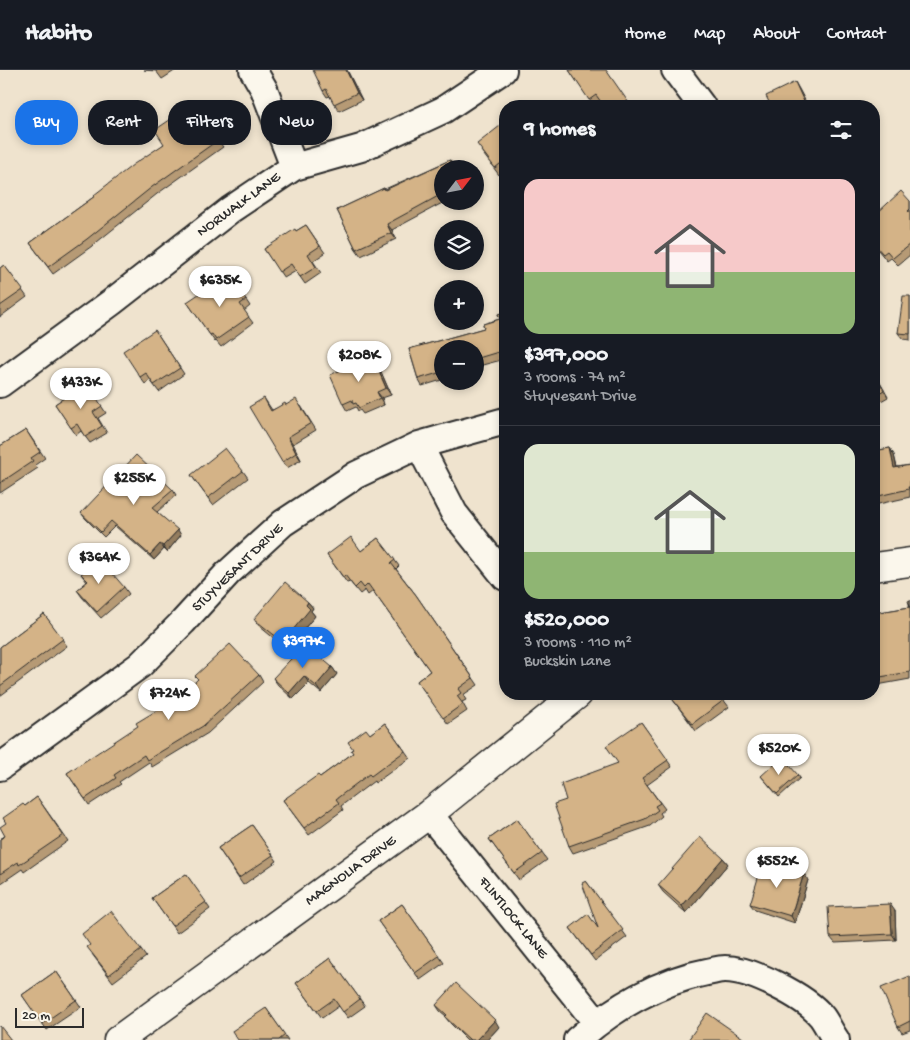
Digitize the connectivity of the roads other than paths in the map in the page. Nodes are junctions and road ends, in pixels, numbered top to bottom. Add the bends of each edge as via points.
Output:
1 (253, 70) edge
2 (503, 70) edge
3 (675, 70) edge
4 (698, 100) edge
5 (294, 167) junction
6 (0, 384) edge
7 (499, 423) edge
8 (419, 445) junction
9 (910, 562) edge
10 (880, 566) edge
11 (499, 570) edge
12 (571, 700) edge
13 (0, 767) edge
14 (429, 814) junction
15 (597, 1023) junction
16 (118, 1040) edge
17 (577, 1040) edge
18 (836, 1040) edge

1 - 5 street via 264,89
2 - 5 street, NORWALK LANE via 443,110 362,148
3 - 4 street
5 - 6 street, NORWALK LANE via 230,210
7 - 8 street, STUYVESANT DRIVE
8 - 11 street via 454,514
8 - 13 street, STUYVESANT DRIVE via 356,475 283,523 228,573 140,665
9 - 10 street
12 - 14 street, MAGNOLIA DRIVE
14 - 15 street, FLINTLOCK LANE
14 - 16 street, MAGNOLIA DRIVE
15 - 17 street
15 - 18 street via 666,983 726,969 779,985 821,1016

